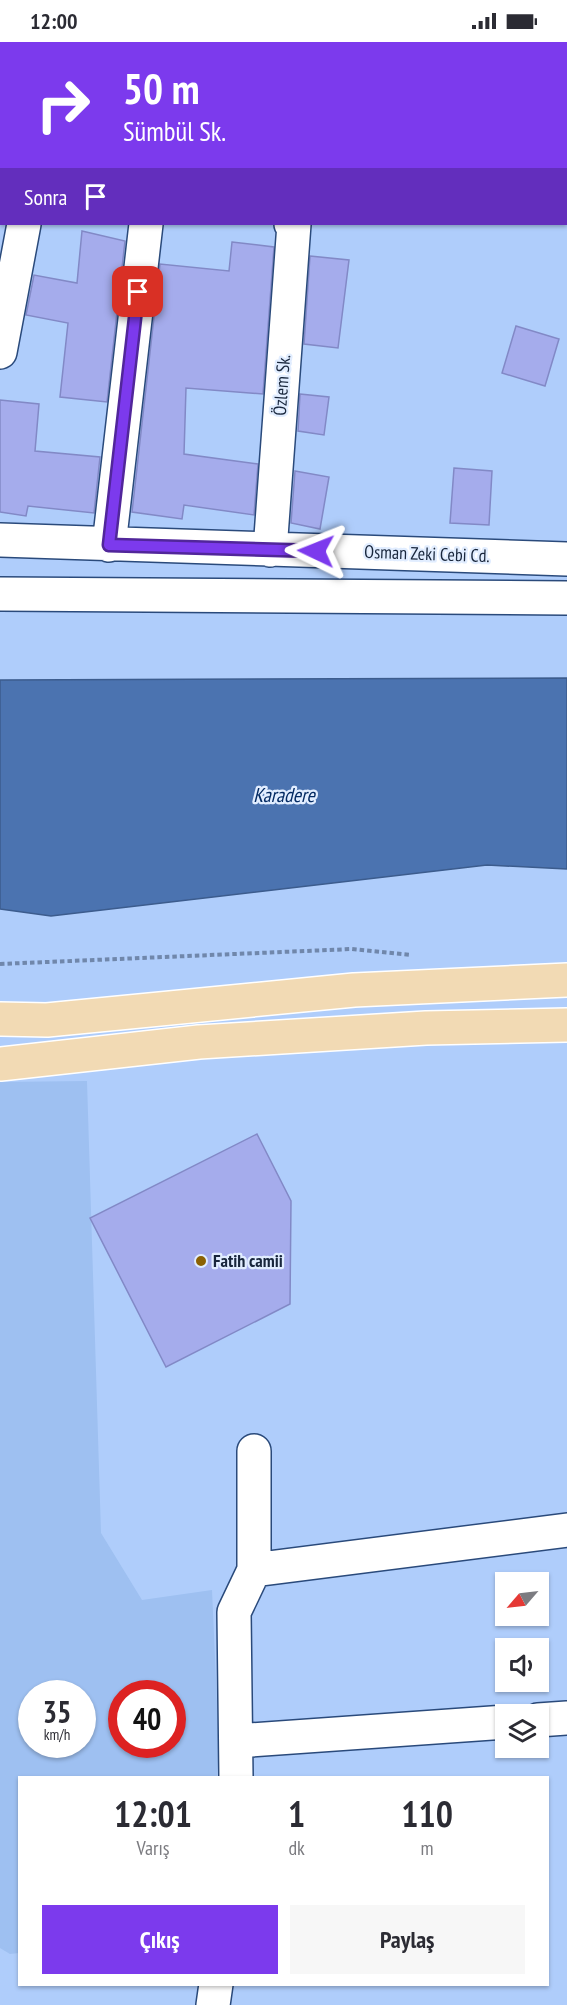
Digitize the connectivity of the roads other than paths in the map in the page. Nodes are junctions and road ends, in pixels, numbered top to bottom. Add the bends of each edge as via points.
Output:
1 (24, 225) edge
2 (146, 225) edge
3 (294, 225) edge
4 (0, 352) edge
5 (0, 540) edge
6 (109, 545) junction
7 (270, 550) junction
8 (567, 558) edge
9 (0, 594) edge
10 (567, 598) edge
11 (567, 980) edge
12 (0, 1019) edge
13 (567, 1024) edge
14 (0, 1064) edge
15 (254, 1451) dead end
16 (567, 1530) edge
17 (254, 1570) junction
18 (567, 1718) edge
19 (549, 1719) edge
20 (495, 1723) edge
21 (236, 1741) junction
22 (236, 1776) edge
23 (216, 1986) edge
24 (213, 2005) edge

1 - 4 street
2 - 6 street
3 - 7 street, Özlem Sk.
5 - 6 street, Osman Zeki Cebi Cd.
6 - 7 street, Osman Zeki Cebi Cd.
7 - 8 street, Osman Zeki Cebi Cd.
9 - 10 street
11 - 12 main road via 354,990 46,1020
13 - 14 main road via 199,1042
15 - 17 street
16 - 17 street
17 - 21 street via 234,1612
18 - 19 street
20 - 21 street
21 - 22 street
23 - 24 street

